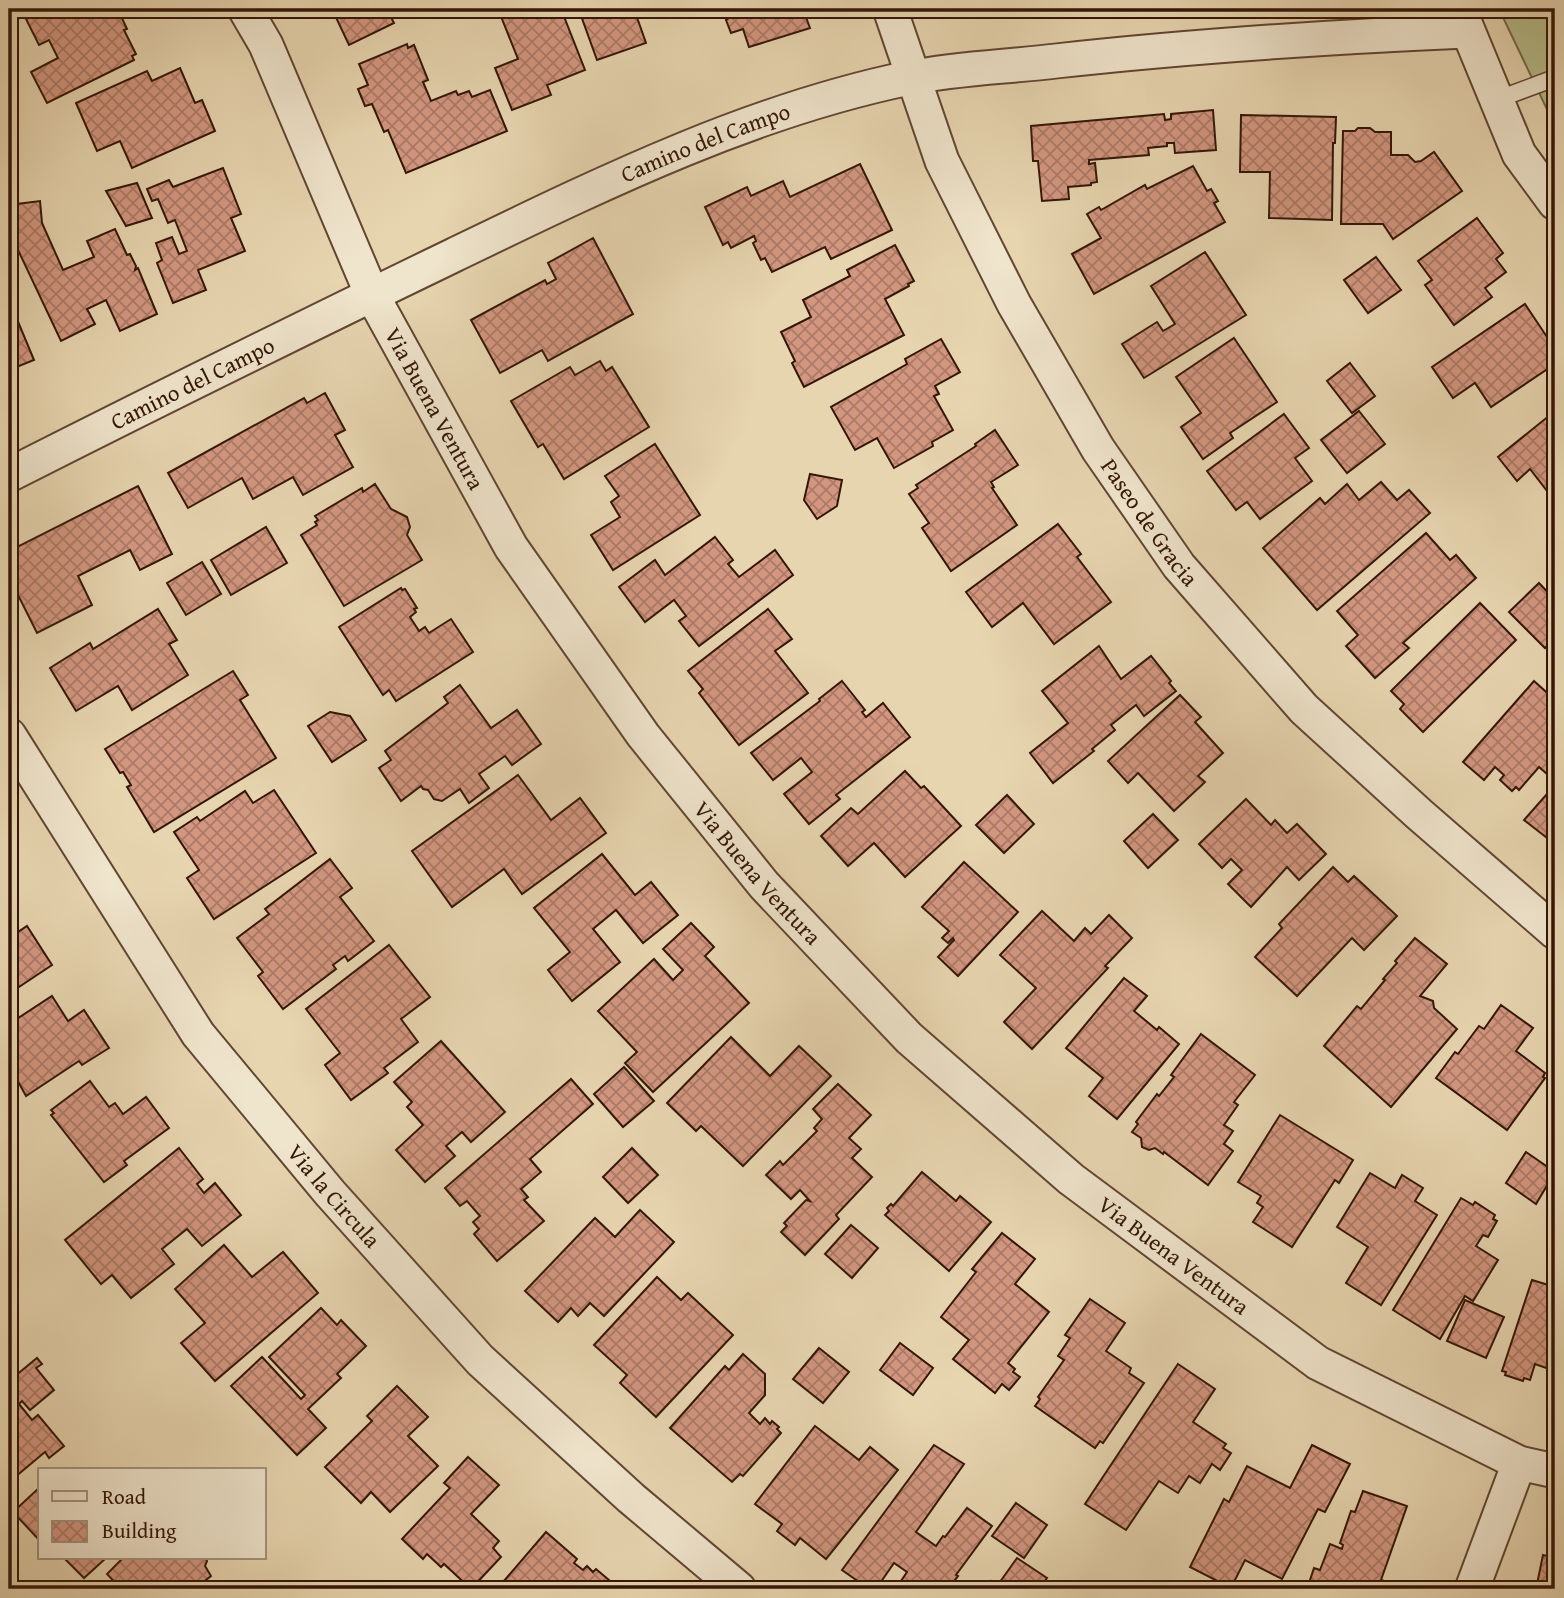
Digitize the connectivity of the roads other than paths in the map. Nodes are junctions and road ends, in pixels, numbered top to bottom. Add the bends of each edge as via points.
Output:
1 (246, 9) edge
2 (890, 9) edge
3 (1462, 20) edge
4 (912, 78) junction
5 (1555, 79) edge
6 (1496, 100) junction
7 (1555, 203) edge
8 (372, 295) junction
9 (9, 475) edge
10 (9, 735) edge
11 (1555, 932) edge
12 (1519, 1463) junction
13 (1555, 1471) edge
14 (739, 1589) edge
15 (1472, 1589) edge

1 - 8 street, Via Buena Ventura
2 - 4 street, Paseo de Gracia
3 - 4 street, Camino del Campo
3 - 6 street
4 - 8 street, Camino del Campo via 734,129 592,189
4 - 11 street, Paseo de Gracia via 942,161 1014,304 1098,449 1179,566 1304,709
5 - 6 lane
6 - 7 street via 1519,154
8 - 9 street, Camino del Campo
8 - 12 street, Via Buena Ventura via 511,547 643,735 764,885 909,1038 1071,1179 1318,1363
10 - 14 street, Via la Circula via 198,1034 330,1193 480,1360
12 - 13 street, Via Buena Ventura
12 - 15 street

